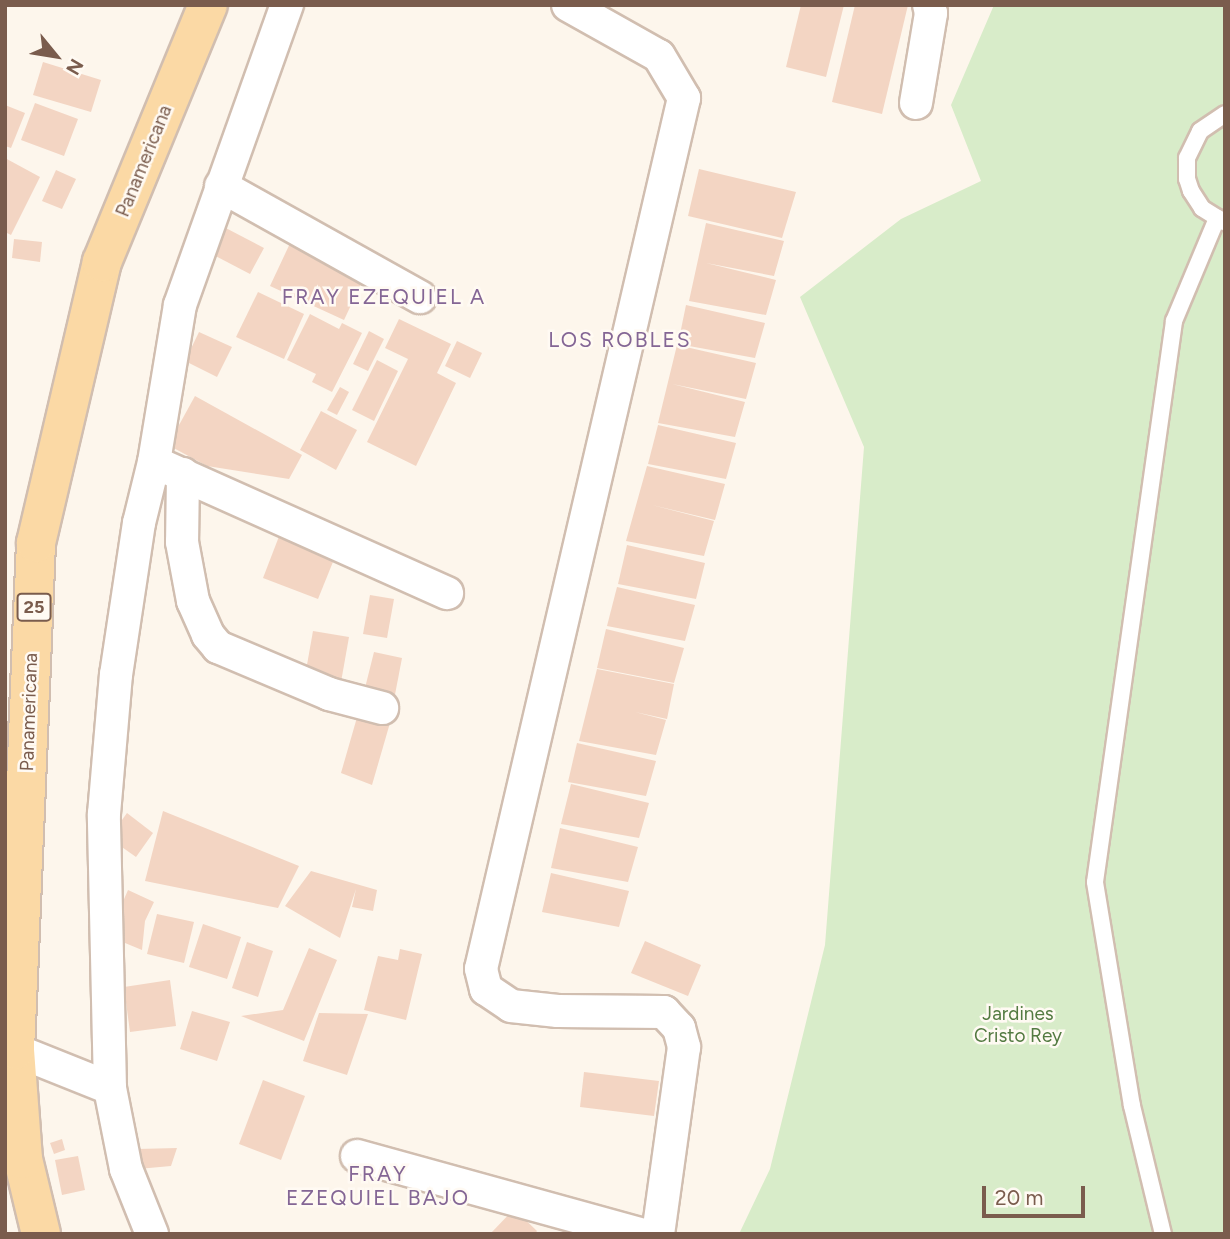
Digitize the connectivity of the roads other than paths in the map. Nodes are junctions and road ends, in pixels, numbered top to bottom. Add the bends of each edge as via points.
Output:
1 (208, 5) edge
2 (287, 5) edge
3 (568, 5) edge
4 (929, 5) edge
5 (916, 103) dead end
6 (1225, 114) edge
7 (221, 186) junction
8 (1221, 220) edge
9 (420, 297) dead end
10 (154, 462) junction
11 (183, 474) junction
12 (447, 593) dead end
13 (382, 708) dead end
14 (15, 1050) junction
15 (110, 1088) junction
16 (357, 1156) dead end
17 (41, 1234) edge
18 (152, 1234) edge
19 (641, 1234) edge
20 (659, 1234) edge
21 (1163, 1234) edge

1 - 14 main road, Panamericana / 25 via 102,262 36,542
2 - 7 street
3 - 20 street via 659,56 684,98 481,969 486,989 512,1006 558,1012 664,1012 680,1028 684,1047
4 - 5 street
6 - 8 lane via 1200,131 1187,158 1191,191 1202,208
7 - 9 street
7 - 10 street via 180,305
8 - 21 lane via 1174,321 1096,882 1132,1106
10 - 11 street
10 - 15 street via 139,523 118,662 104,814
11 - 12 street
11 - 13 street via 182,542 193,601 218,647 329,694
14 - 15 street
14 - 17 main road, Panamericana / 25 via 23,1159
15 - 18 street via 126,1169
16 - 19 street

